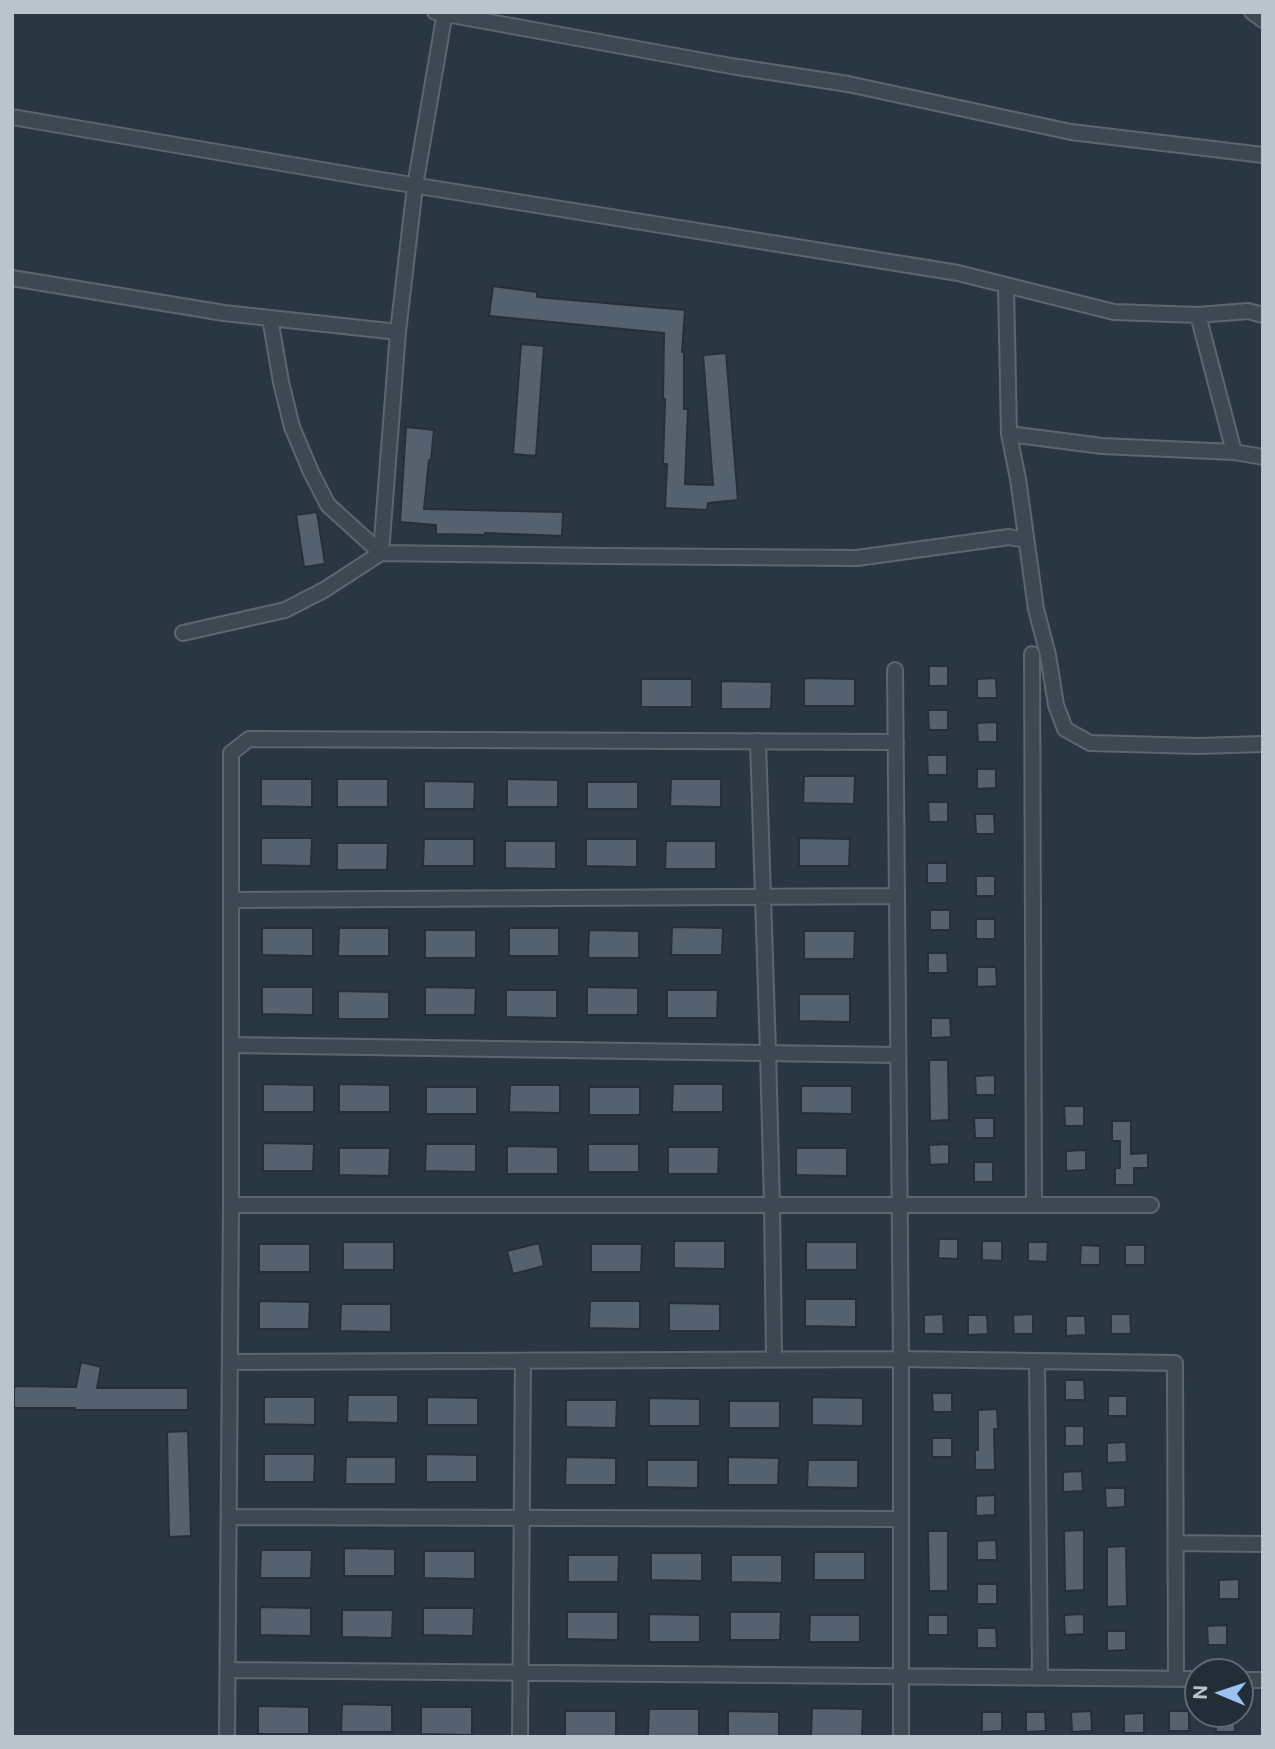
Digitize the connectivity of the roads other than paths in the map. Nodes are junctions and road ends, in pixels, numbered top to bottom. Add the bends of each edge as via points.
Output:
1 (1252, 12) edge
2 (442, 13) edge
3 (1263, 20) edge
4 (12, 117) edge
5 (1263, 155) edge
6 (415, 186) junction
7 (12, 278) edge
8 (1006, 285) junction
9 (1198, 315) junction
10 (1263, 315) edge
11 (270, 318) junction
12 (398, 332) junction
13 (1009, 434) junction
14 (1234, 452) junction
15 (1263, 457) edge
16 (1026, 540) junction
17 (381, 552) junction
18 (183, 633) dead end
19 (1032, 654) dead end
20 (895, 670) dead end
21 (758, 741) junction
22 (896, 742) junction
23 (1263, 744) edge
24 (897, 896) junction
25 (764, 897) junction
26 (231, 900) junction
27 (231, 1045) junction
28 (768, 1053) junction
29 (898, 1055) junction
30 (231, 1205) junction
31 (772, 1205) junction
32 (900, 1205) junction
33 (1034, 1205) junction
34 (1151, 1205) dead end
35 (901, 1359) junction
36 (774, 1360) junction
37 (523, 1361) junction
38 (1037, 1361) junction
39 (230, 1362) junction
40 (229, 1517) junction
41 (522, 1517) junction
42 (901, 1519) junction
43 (1176, 1543) junction
44 (1263, 1544) edge
45 (228, 1670) junction
46 (521, 1673) junction
47 (901, 1676) junction
48 (1040, 1678) junction
49 (1176, 1679) junction
50 (1184, 1679) edge
51 (228, 1737) edge
52 (520, 1737) edge
53 (901, 1737) edge

1 - 3 street
2 - 5 street via 848,84 1071,132
2 - 6 street
4 - 6 street
6 - 8 street via 958,273
6 - 12 street
7 - 11 street
8 - 9 street via 1114,312
8 - 13 street
9 - 10 street via 1248,311
9 - 14 street
11 - 12 street
11 - 17 street via 292,427 311,472 328,505
12 - 17 street
13 - 14 street via 1102,446
13 - 16 street
14 - 15 street
16 - 17 street via 1009,537 857,558
16 - 23 street via 1056,705 1065,729 1090,743
17 - 18 street via 285,610
19 - 33 street
20 - 22 street
21 - 22 street
21 - 25 street
21 - 26 street via 249,739 231,753
22 - 24 street
24 - 25 street
24 - 29 street
25 - 26 street
25 - 28 street
26 - 27 street
27 - 28 street
27 - 30 street
28 - 29 street
28 - 31 street
29 - 32 street
30 - 31 street
30 - 39 street
31 - 32 street
31 - 36 street
32 - 33 street
32 - 35 street
33 - 34 street
35 - 36 street
35 - 38 street
35 - 42 street
36 - 37 street
37 - 39 street
37 - 41 street
38 - 43 street via 1175,1363
38 - 48 street
39 - 40 street
40 - 41 street
40 - 45 street
41 - 42 street
41 - 46 street
42 - 47 street
43 - 44 street
43 - 49 street
45 - 46 street
45 - 51 street
46 - 47 street
46 - 52 street
47 - 48 street
47 - 53 street
48 - 49 street
49 - 50 street

